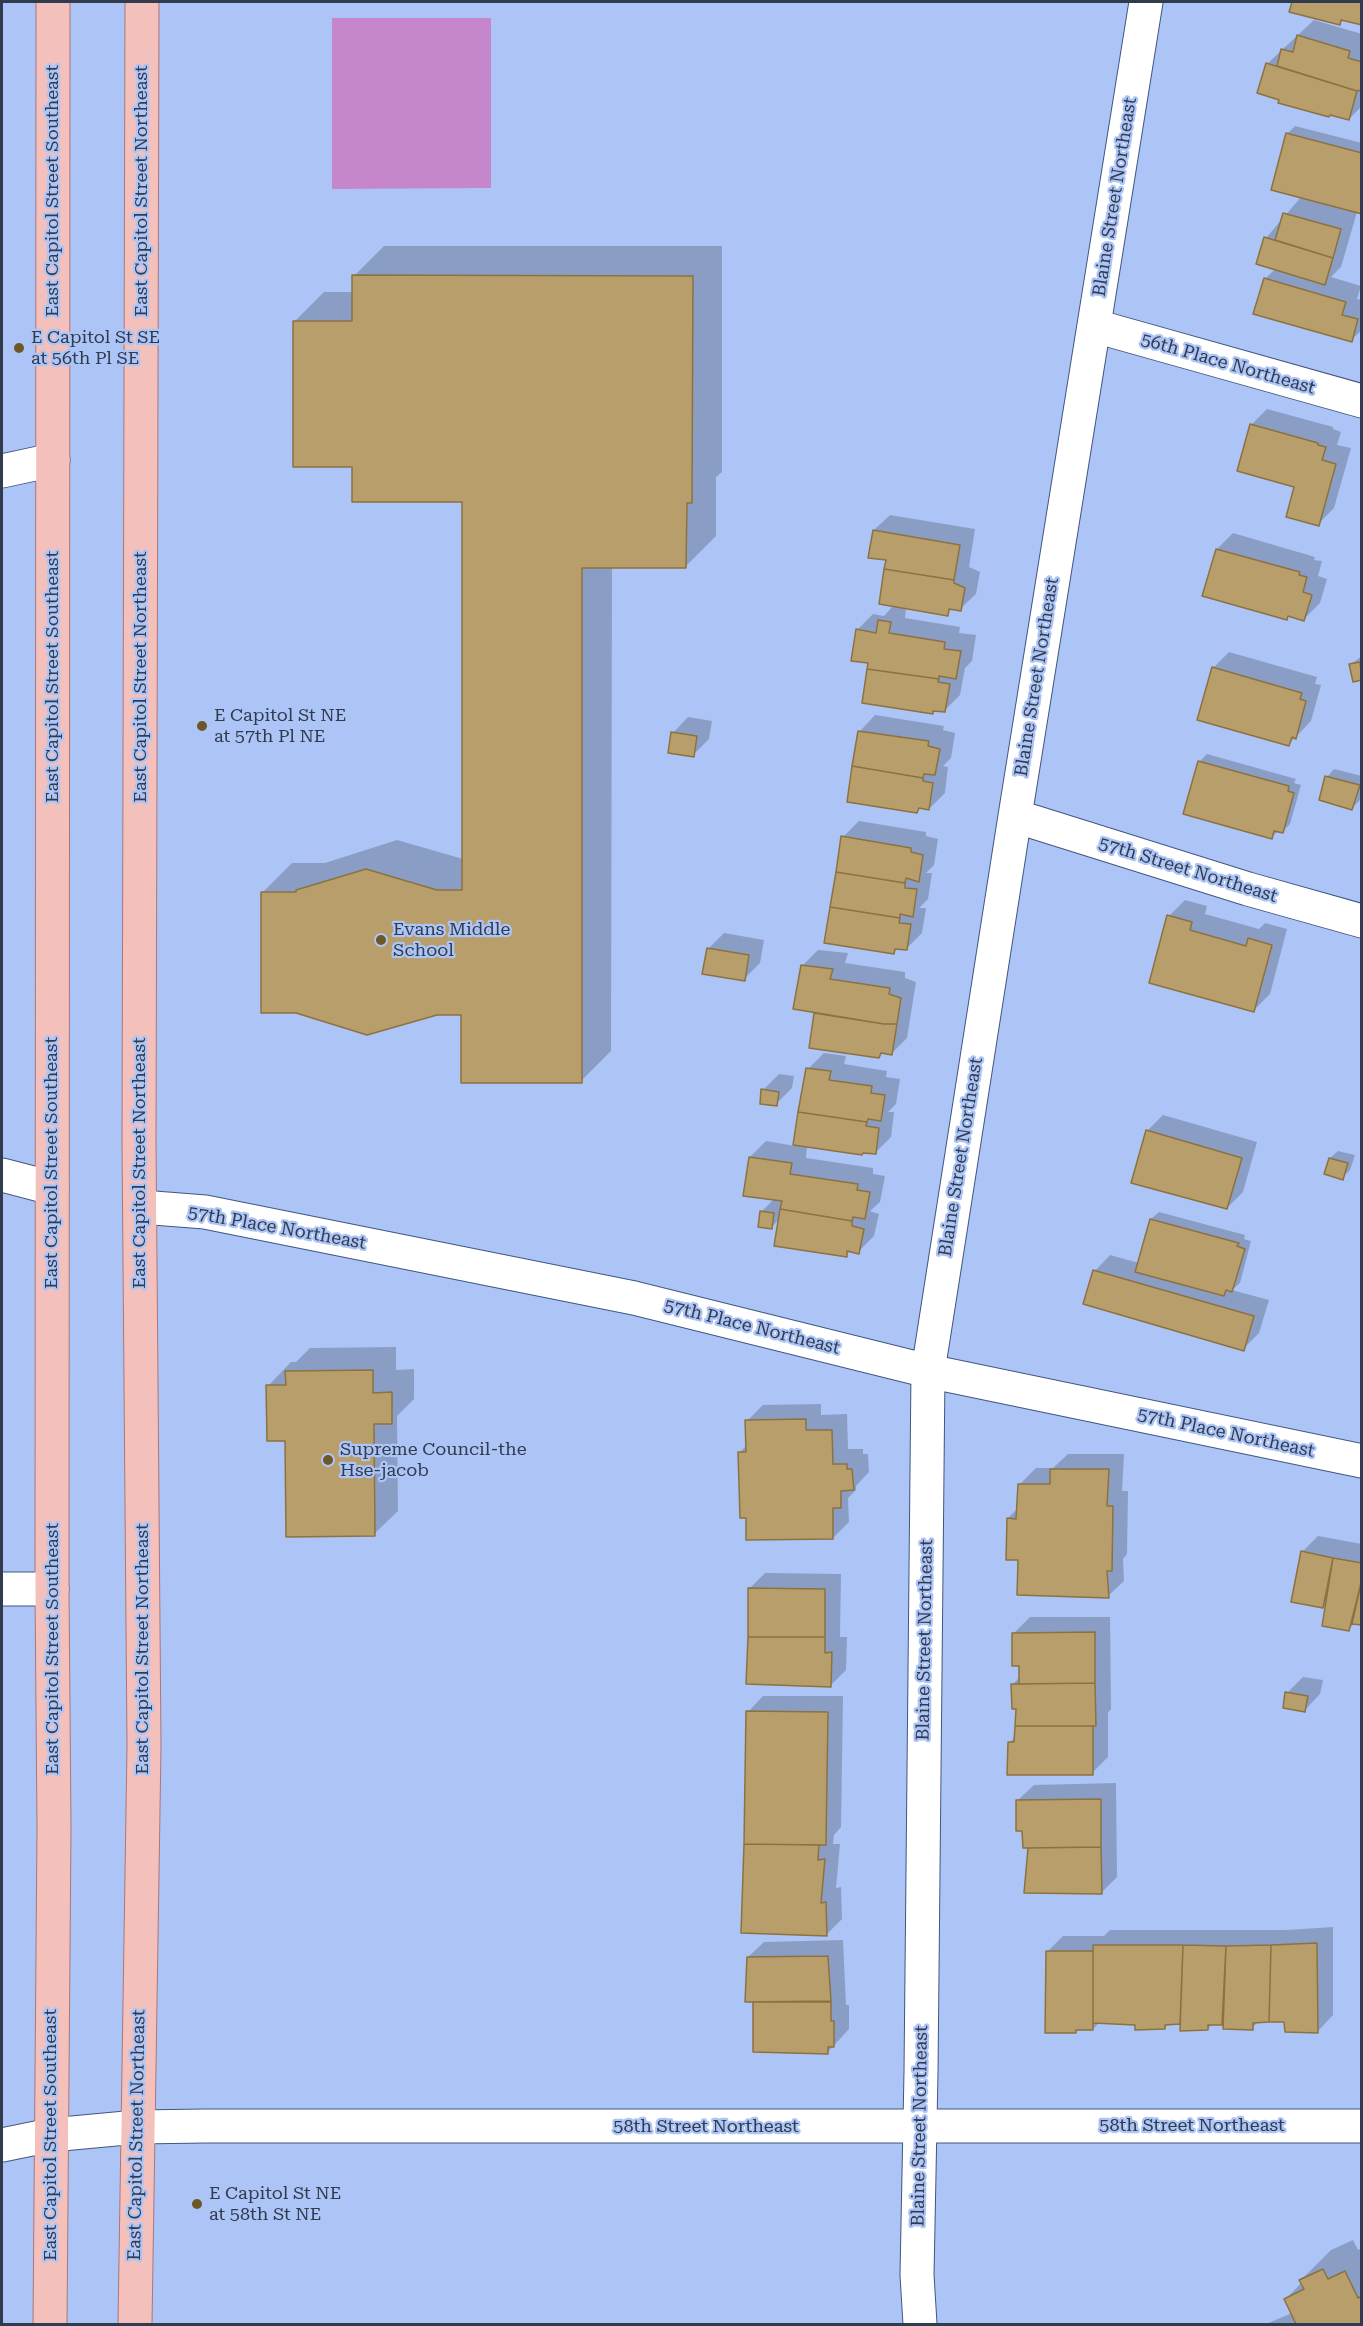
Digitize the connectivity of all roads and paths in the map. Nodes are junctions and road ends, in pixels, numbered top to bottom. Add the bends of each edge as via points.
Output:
1 (54, 2) edge
2 (142, 2) edge
3 (1146, 2) edge
4 (1095, 326) junction
5 (1362, 401) edge
6 (53, 460) junction
7 (2, 471) edge
8 (1015, 816) junction
9 (1362, 921) edge
10 (2, 1175) edge
11 (52, 1188) junction
12 (141, 1207) junction
13 (928, 1371) junction
14 (1362, 1461) edge
15 (2, 1589) edge
16 (52, 1589) junction
17 (921, 2126) junction
18 (1362, 2126) edge
19 (137, 2127) junction
20 (51, 2135) junction
21 (2, 2145) edge
22 (50, 2325) edge
23 (135, 2325) edge
24 (920, 2325) edge

1 - 6 main road, East Capitol Street Southeast
2 - 12 main road, East Capitol Street Northeast
3 - 4 street, Blaine Street Northeast
4 - 5 street, 56th Place Northeast
4 - 8 street, Blaine Street Northeast
6 - 7 street
6 - 11 main road, East Capitol Street Southeast
8 - 9 street, 57th Street Northeast
8 - 13 street, Blaine Street Northeast
10 - 11 street
11 - 16 main road, East Capitol Street Southeast
12 - 13 street, 57th Place Northeast via 205,1212 634,1298
12 - 19 main road, East Capitol Street Northeast via 144,1746
13 - 14 street, 57th Place Northeast
13 - 17 street, Blaine Street Northeast
15 - 16 street
16 - 20 main road, East Capitol Street Southeast
17 - 18 street, 58th Street Northeast
17 - 19 street, 58th Street Northeast
17 - 24 street, Blaine Street Northeast via 917,2275
19 - 20 street, 58th Street Northeast
19 - 23 main road, East Capitol Street Northeast
20 - 21 street, 58th Street Northeast
20 - 22 main road, East Capitol Street Southeast

